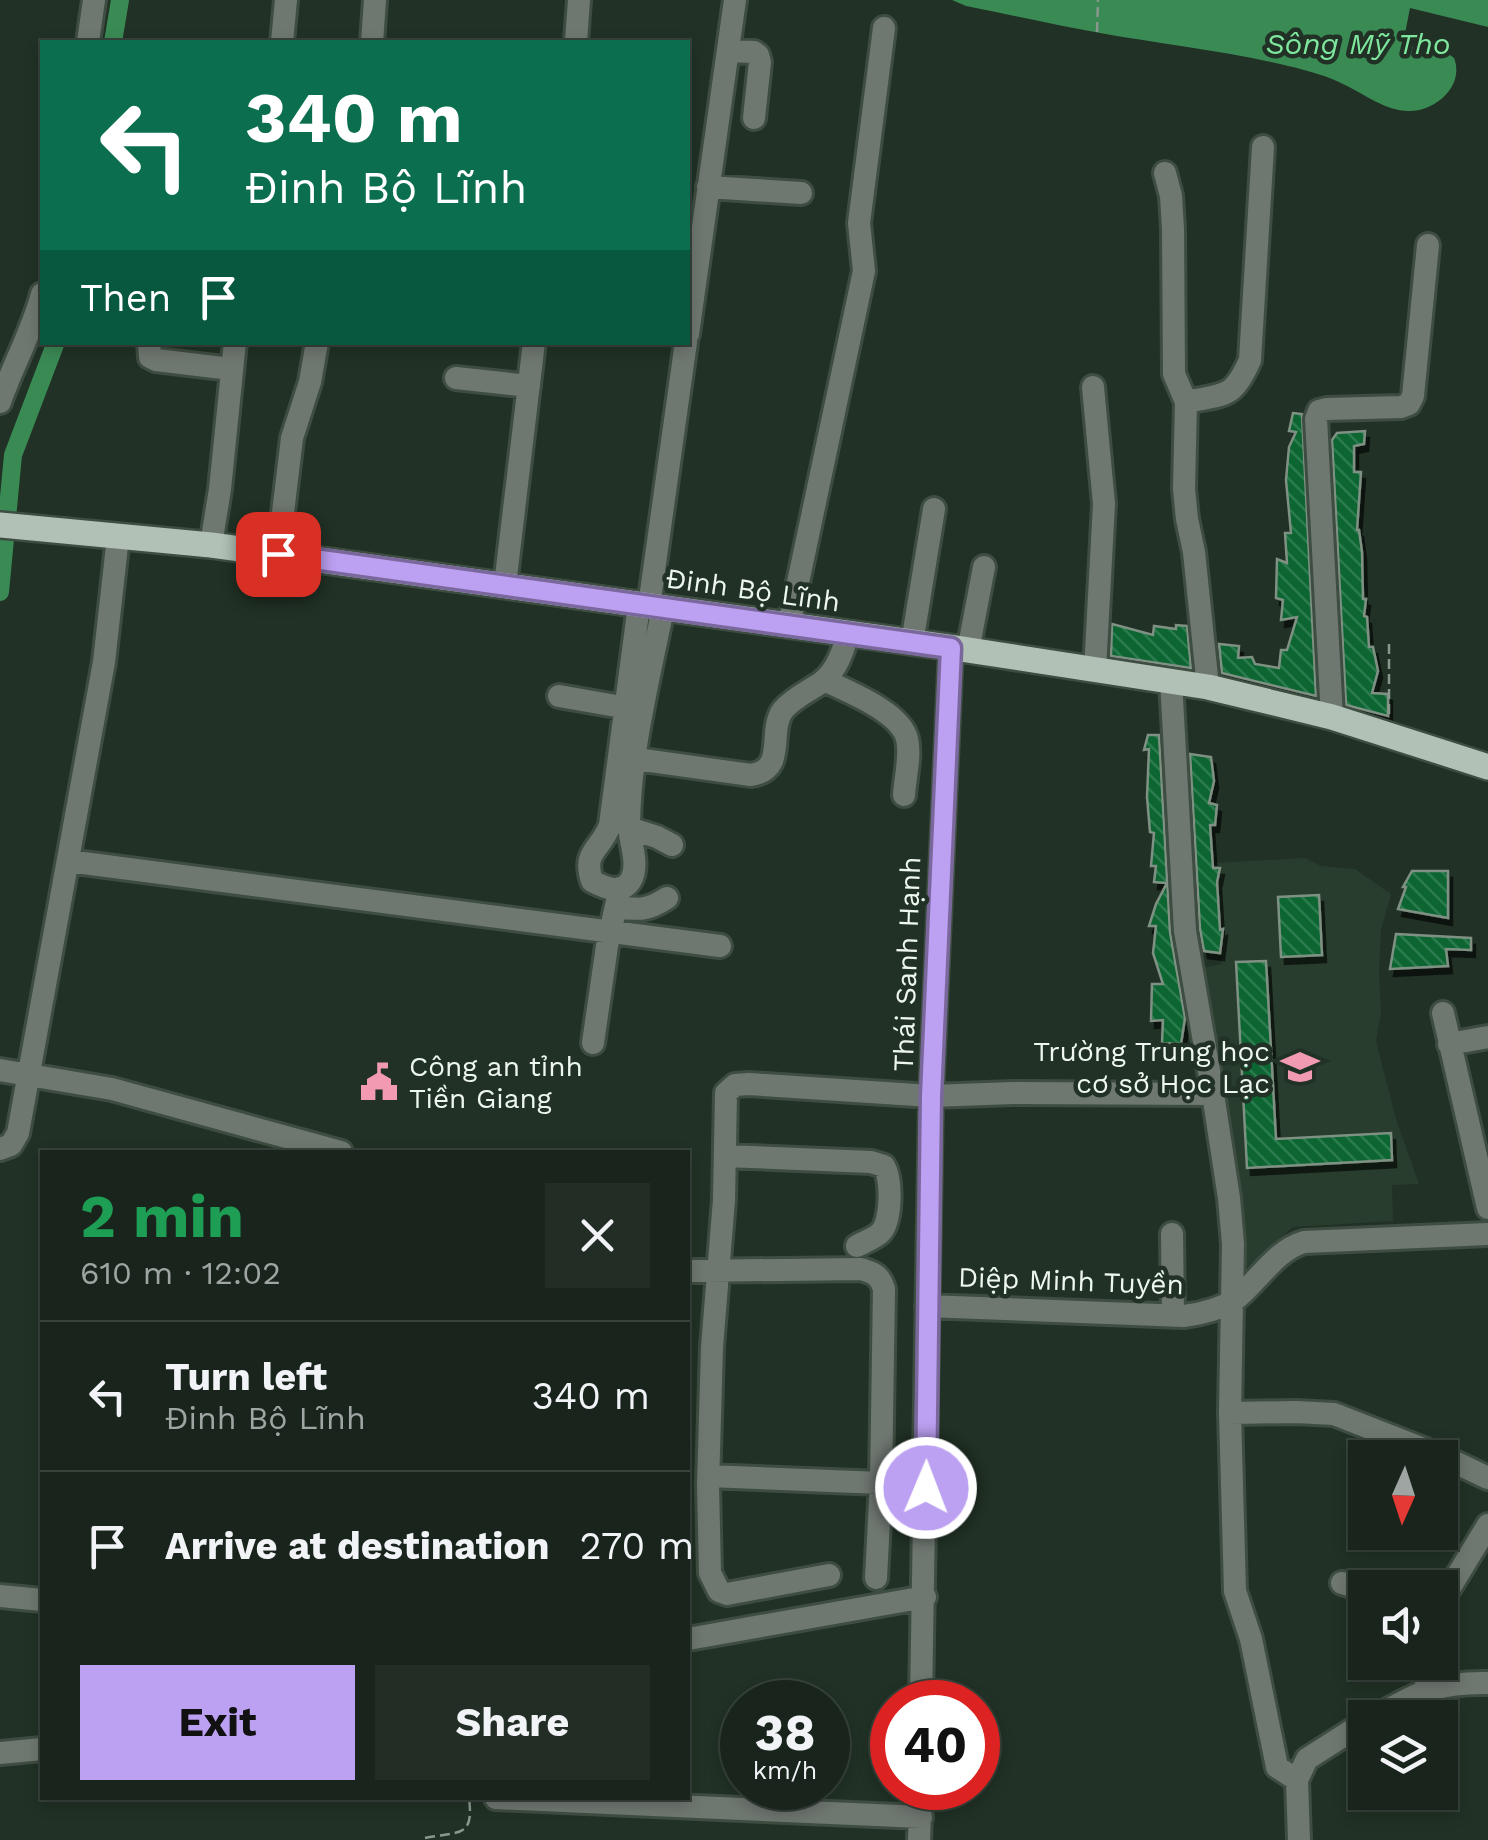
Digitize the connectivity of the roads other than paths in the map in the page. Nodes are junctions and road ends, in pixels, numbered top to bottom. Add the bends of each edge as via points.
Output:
1 (94, 0) edge
2 (286, 0) edge
3 (376, 0) edge
4 (579, 0) edge
5 (735, 0) edge
6 (884, 28) dead end
7 (88, 40) edge
8 (282, 40) edge
9 (372, 40) edge
10 (576, 40) edge
11 (728, 51) junction
12 (754, 118) dead end
13 (1263, 146) dead end
14 (1165, 174) dead end
15 (708, 187) junction
16 (800, 193) dead end
17 (1428, 245) dead end
18 (40, 301) edge
19 (690, 319) edge
20 (149, 345) edge
21 (235, 345) edge
22 (316, 345) edge
23 (534, 345) edge
24 (686, 345) edge
25 (231, 369) junction
26 (456, 378) dead end
27 (529, 386) junction
28 (1093, 387) dead end
29 (0, 402) edge
30 (1186, 402) junction
31 (934, 509) dead end
32 (6, 526) edge
33 (118, 538) junction
34 (211, 544) junction
35 (278, 554) junction
36 (984, 567) dead end
37 (505, 586) junction
38 (650, 607) junction
39 (790, 626) junction
40 (848, 634) junction
41 (912, 643) junction
42 (960, 649) junction
43 (1095, 670) junction
44 (824, 680) junction
45 (1171, 681) junction
46 (1208, 687) junction
47 (559, 696) dead end
48 (634, 709) junction
49 (1332, 717) junction
50 (627, 758) junction
51 (1488, 768) edge
52 (904, 795) dead end
53 (630, 838) junction
54 (605, 840) junction
55 (672, 845) dead end
56 (68, 861) junction
57 (618, 898) junction
58 (667, 898) dead end
59 (610, 934) junction
60 (720, 946) dead end
61 (1443, 1013) dead end
62 (1488, 1037) edge
63 (593, 1043) dead end
64 (1450, 1044) junction
65 (0, 1070) edge
66 (28, 1076) junction
67 (1213, 1094) junction
68 (931, 1096) junction
69 (0, 1149) edge
70 (334, 1150) edge
71 (725, 1156) junction
72 (1488, 1208) edge
73 (1172, 1234) dead end
74 (1488, 1234) edge
75 (857, 1246) dead end
76 (690, 1271) edge
77 (718, 1272) junction
78 (1233, 1301) junction
79 (928, 1306) junction
80 (1173, 1316) junction
81 (1230, 1414) junction
82 (1488, 1478) edge
83 (701, 1482) edge
84 (881, 1483) junction
85 (1488, 1524) edge
86 (1458, 1574) edge
87 (829, 1575) dead end
88 (876, 1578) dead end
89 (0, 1596) edge
90 (924, 1597) junction
91 (40, 1600) edge
92 (690, 1639) edge
93 (922, 1680) edge
94 (1426, 1680) edge
95 (1488, 1683) edge
96 (1426, 1689) junction
97 (1406, 1700) edge
98 (1348, 1733) edge
99 (40, 1749) edge
100 (0, 1753) edge
101 (1297, 1780) junction
102 (520, 1800) edge
103 (920, 1834) edge
104 (1299, 1840) edge

1 - 7 street
2 - 8 street
3 - 9 street
4 - 10 street
5 - 11 street
6 - 39 street via 859,224 864,271
11 - 12 street via 758,55
11 - 15 street
13 - 30 street via 1250,360 1226,394
14 - 30 street via 1172,196 1174,374
15 - 16 street
15 - 19 street
17 - 49 street via 1409,404 1327,409 1316,419
18 - 29 street
20 - 25 street via 156,360
21 - 25 street
22 - 35 street via 292,438
23 - 27 street
24 - 38 street
25 - 34 street
26 - 27 street
27 - 37 street
28 - 43 street via 1104,504
30 - 46 street via 1184,490
31 - 41 street
32 - 33 main road, Đinh Bộ Lĩnh
33 - 34 main road, Đinh Bộ Lĩnh
33 - 56 street via 104,662
34 - 35 main road, Đinh Bộ Lĩnh
35 - 37 main road, Đinh Bộ Lĩnh
36 - 42 street, Thái Sanh Hạnh
37 - 38 main road, Đinh Bộ Lĩnh
38 - 39 main road, Đinh Bộ Lĩnh
38 - 48 street
39 - 40 main road, Đinh Bộ Lĩnh
40 - 41 main road, Đinh Bộ Lĩnh
40 - 44 street
41 - 42 main road, Đinh Bộ Lĩnh
42 - 43 main road, Đinh Bộ Lĩnh
42 - 68 street, Thái Sanh Hạnh
43 - 45 main road, Đinh Bộ Lĩnh
44 - 50 street via 781,713 774,754 763,773
44 - 52 street via 862,698 907,735
45 - 46 main road, Đinh Bộ Lĩnh
45 - 67 street via 1185,931
46 - 49 main road, Đinh Bộ Lĩnh
47 - 48 street
48 - 50 street
49 - 51 main road, Đinh Bộ Lĩnh
50 - 53 street
50 - 54 street
53 - 54 street
53 - 55 street via 658,836
53 - 57 street via 632,878
54 - 57 street via 589,856 588,869 592,881
56 - 59 street
56 - 66 street
57 - 58 street via 638,910
57 - 59 street
59 - 60 street
59 - 63 street
61 - 64 street
62 - 64 street
64 - 72 street
65 - 66 street
66 - 69 street via 18,1133
66 - 70 street via 112,1089
67 - 68 street
67 - 78 street via 1230,1213
68 - 71 street via 735,1085 726,1093
68 - 79 street, Thái Sanh Hạnh
71 - 75 street via 884,1166 890,1201 884,1226
71 - 77 street
73 - 80 street
74 - 78 street, Diệp Minh Tuyền via 1304,1242
76 - 77 street
77 - 83 street
77 - 84 street via 861,1270 881,1279
78 - 80 street, Diệp Minh Tuyền
78 - 81 street
79 - 80 street, Diệp Minh Tuyền
79 - 90 street, Thái Sanh Hạnh
81 - 82 street via 1334,1414
81 - 101 street via 1234,1591 1251,1639 1277,1767
83 - 84 street
83 - 87 street via 710,1573 719,1591
84 - 88 street
85 - 86 street
89 - 91 street
90 - 92 street
90 - 93 street, Thái Sanh Hạnh
94 - 96 street
95 - 96 street
96 - 97 street
98 - 101 street via 1307,1760
99 - 100 street
101 - 104 street
102 - 103 street

